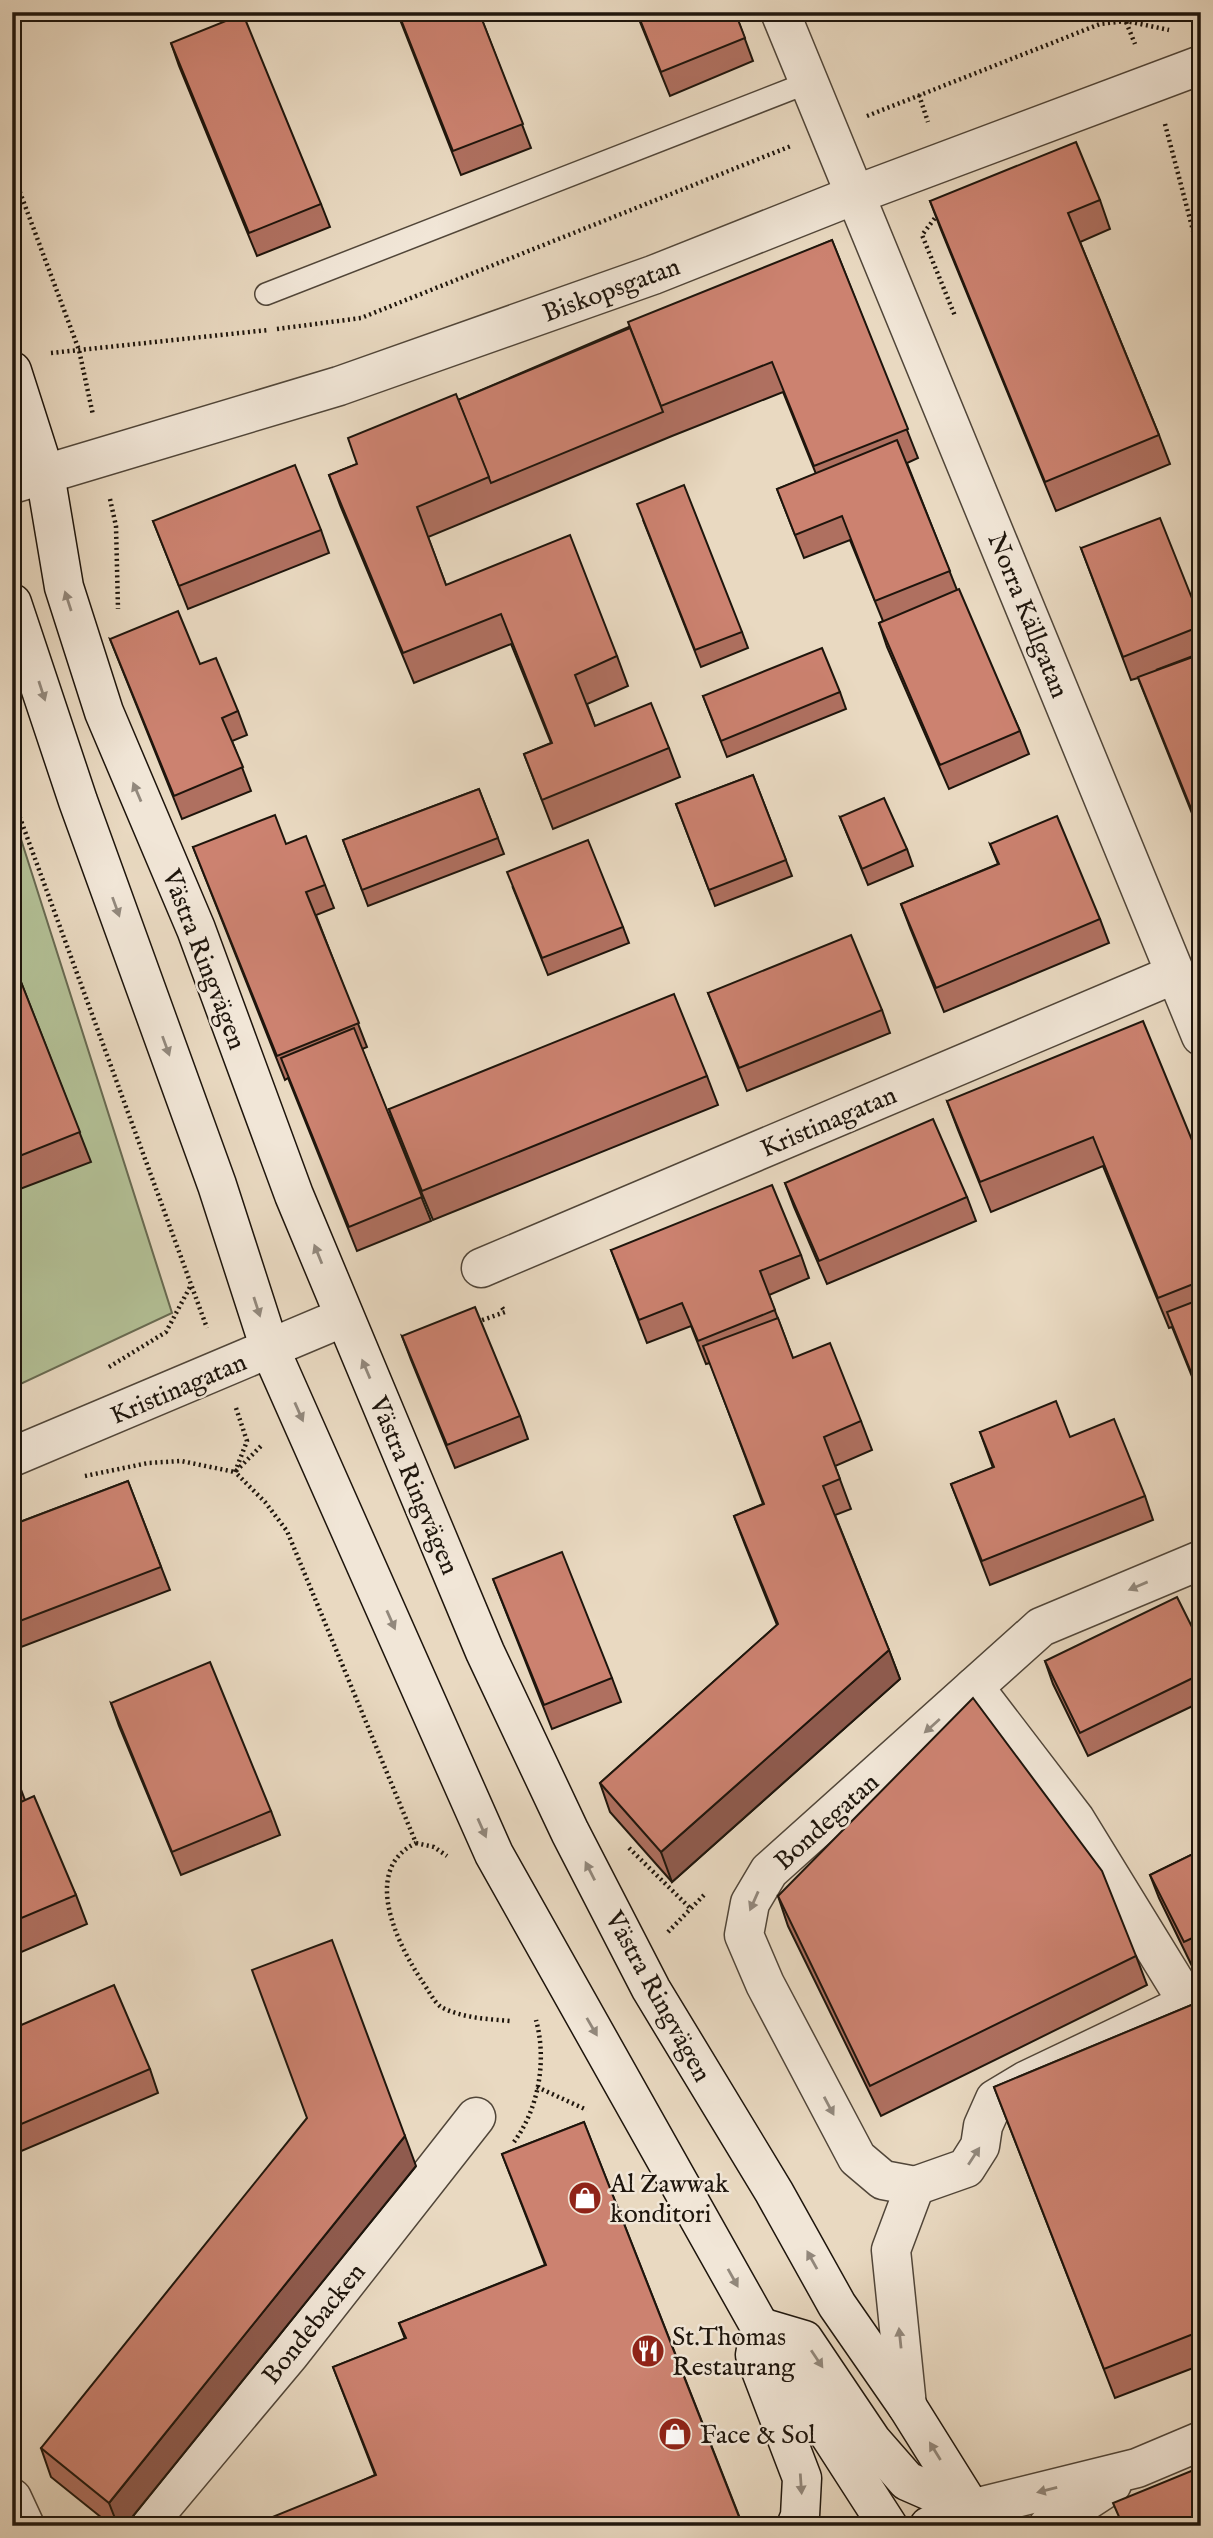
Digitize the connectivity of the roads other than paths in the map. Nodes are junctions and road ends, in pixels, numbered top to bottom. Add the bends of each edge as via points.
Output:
1 (780, 12) edge
2 (1201, 65) edge
3 (807, 83) junction
4 (857, 194) junction
5 (266, 294) dead end
6 (12, 371) edge
7 (29, 479) edge
8 (12, 603) edge
9 (1175, 974) junction
10 (1201, 1036) edge
11 (481, 1268) road end
12 (344, 1317) junction
13 (270, 1349) junction
14 (12, 1457) edge
15 (1201, 1560) edge
16 (974, 1687) junction
17 (1194, 2000) edge
18 (476, 2117) dead end
19 (915, 2186) junction
20 (760, 2327) junction
21 (906, 2406) junction
22 (1201, 2441) edge
23 (1137, 2468) junction
24 (12, 2498) edge
25 (977, 2517) edge
26 (24, 2526) edge
27 (146, 2526) edge
28 (796, 2526) edge
29 (888, 2526) edge
30 (929, 2526) edge
31 (1048, 2526) edge

1 - 3 street, Norra Källgatan
2 - 4 street, Biskopsgatan
3 - 4 street, Norra Källgatan
3 - 5 lane
4 - 7 street, Biskopsgatan via 653,275 339,386
4 - 9 street, Norra Källgatan
6 - 7 street, Västra Ringvägen
12 -> 7 street, Västra Ringvägen via 293,1195 196,929 104,712
8 -> 13 street via 78,801 217,1185
9 - 10 street, Norra Källgatan
9 - 11 street, Kristinagatan
12 - 13 street, Kristinagatan
21 -> 12 street, Västra Ringvägen via 837,2305 651,1989 576,1844 485,1651
13 - 14 street, Kristinagatan
13 -> 20 street via 494,1854
15 -> 16 street, Bondegatan via 1041,1627
16 - 17 street via 1075,1819
16 -> 19 street, Bondegatan via 769,1871 750,1903 744,1935 857,2158 883,2180
19 -> 17 street via 966,2168 981,2146 995,2099
18 - 27 street, Bondebacken via 290,2354
21 -> 19 street via 891,2250
20 -> 25 street via 804,2340 872,2441 907,2482
20 -> 28 street via 755,2355 802,2478
20 - 29 street
25 -> 21 street, Västra Ringvägen
22 - 23 street
23 -> 25 street
23 - 31 street
24 - 26 street
25 - 30 street

